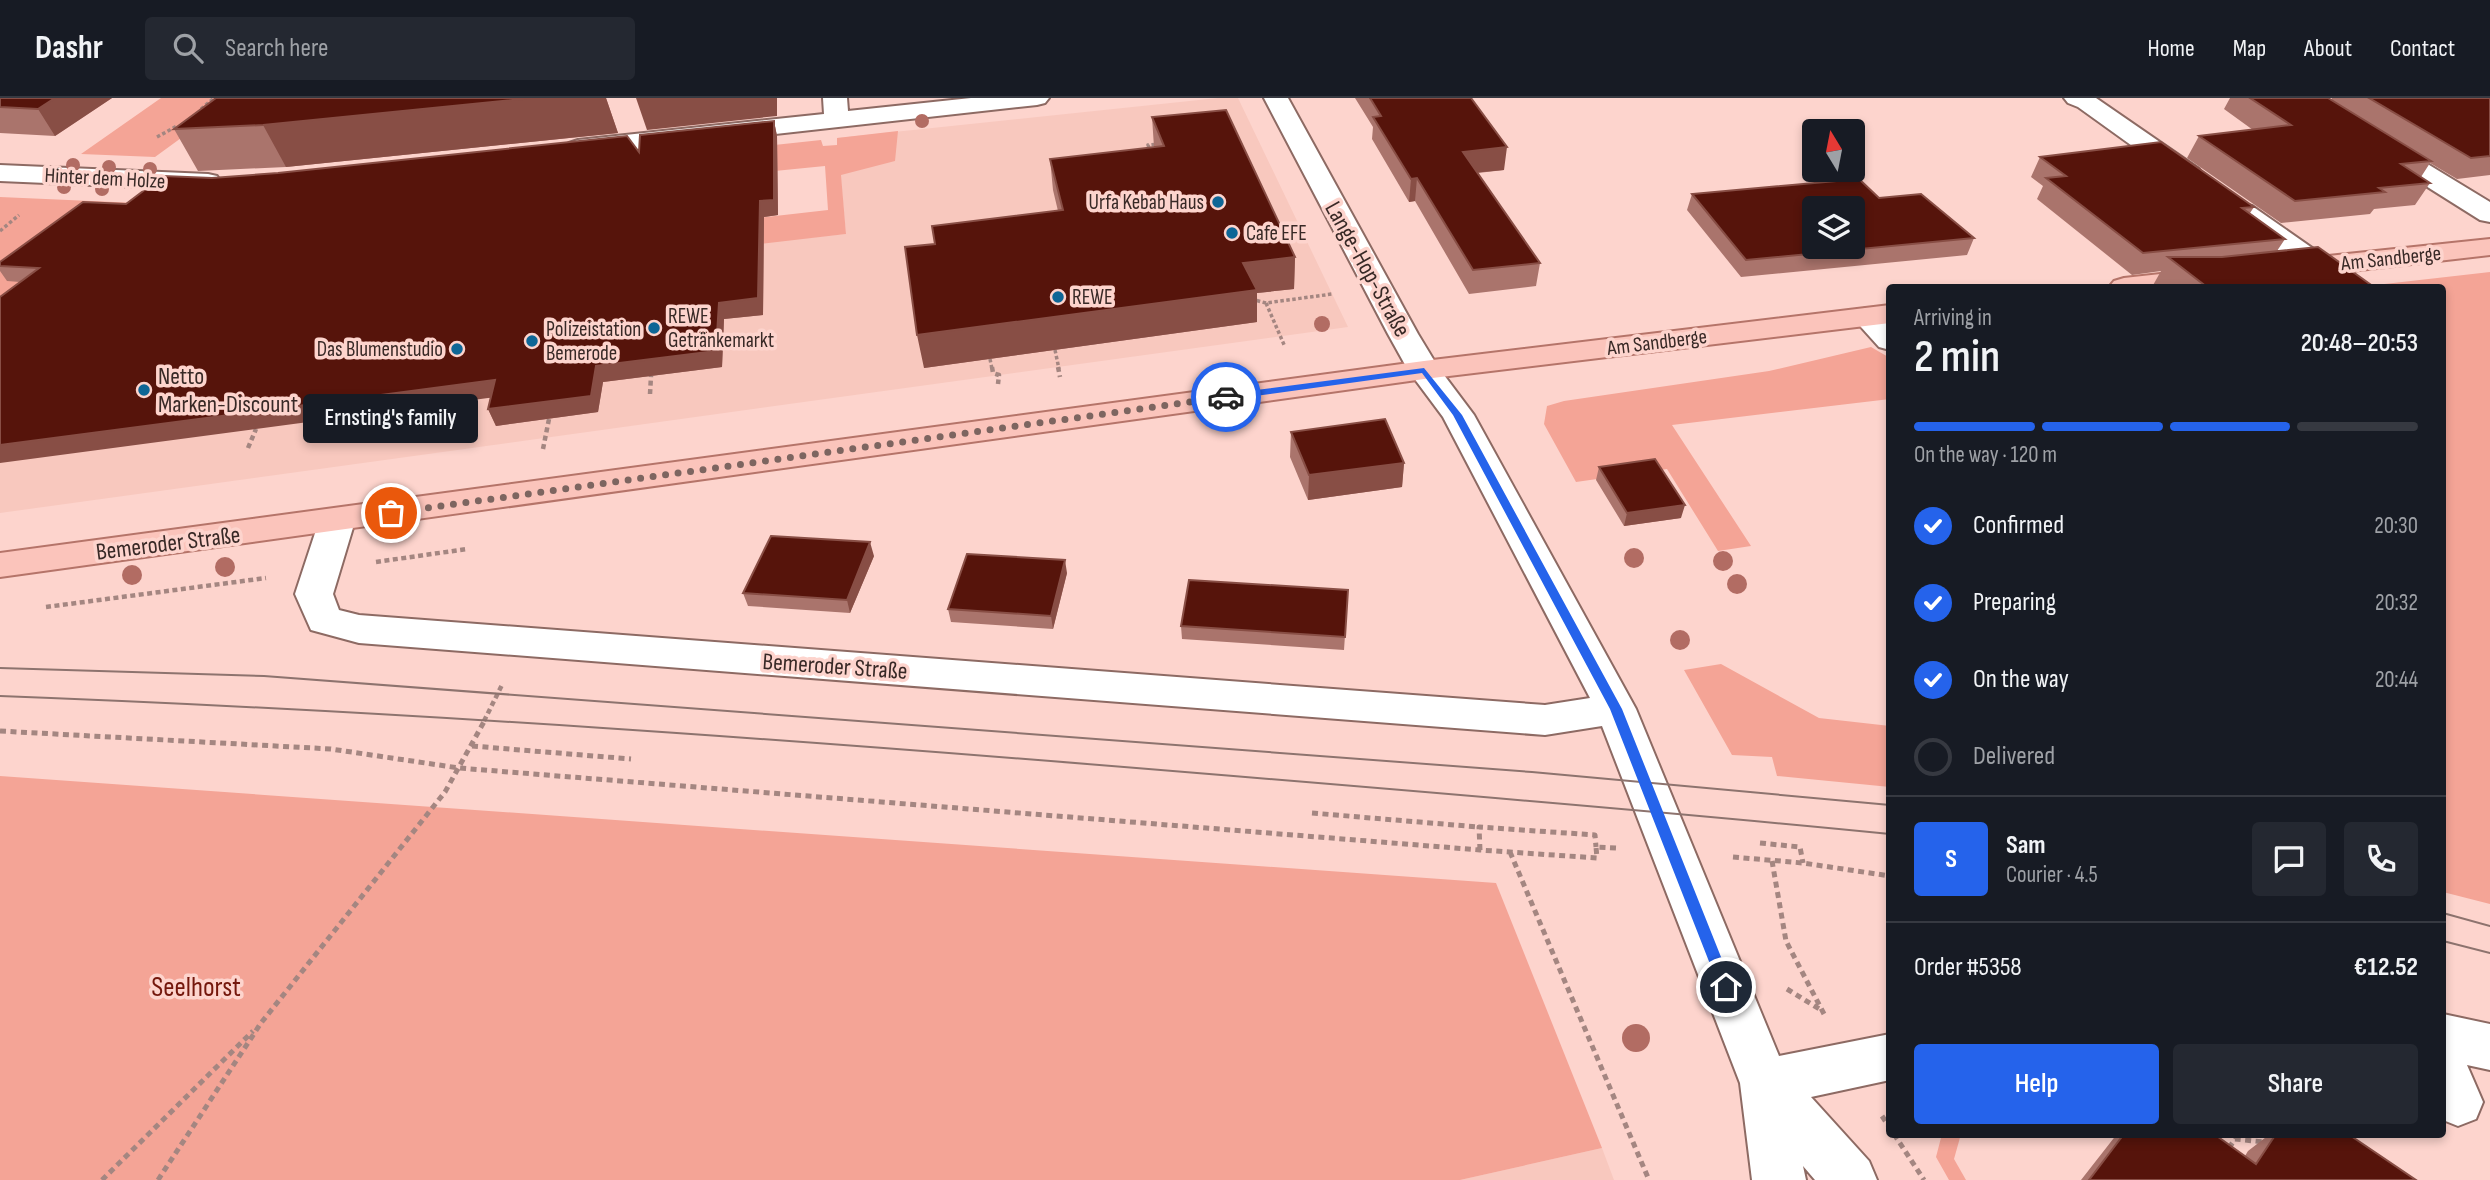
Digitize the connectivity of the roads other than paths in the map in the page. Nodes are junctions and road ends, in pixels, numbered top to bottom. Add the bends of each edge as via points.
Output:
1 (1037, 98) edge
2 (1276, 98) edge
3 (2076, 98) edge
4 (2302, 98) edge
5 (836, 109) edge
6 (557, 150) edge
7 (0, 173) edge
8 (234, 182) edge
9 (2490, 214) edge
10 (2490, 247) edge
11 (2318, 265) junction
12 (2151, 284) edge
13 (1878, 316) edge
14 (1886, 333) edge
15 (1424, 370) junction
16 (337, 521) junction
17 (0, 565) edge
18 (1616, 709) junction
19 (2446, 1038) edge
20 (2490, 1046) edge
21 (1886, 1058) edge
22 (1765, 1083) junction
23 (1779, 1180) edge
24 (1850, 1180) edge

1 - 5 street
2 - 15 street, Lange-Hop-Straße
3 - 11 street
4 - 9 street
5 - 6 street
7 - 8 street, Hinter dem Holze
10 - 11 main road, Am Sandberge
11 - 12 main road, Am Sandberge
13 - 14 street
13 - 15 main road, Am Sandberge
15 - 16 main road, Bemeroder Straße
15 - 18 street, Lange-Hop-Straße via 1458,415
16 - 17 main road, Bemeroder Straße
16 - 18 street, Bemeroder Straße via 314,594 324,620 359,629 1545,720
18 - 22 street, Lange-Hop-Straße
19 - 20 street
21 - 22 street
22 - 23 street
22 - 24 street

